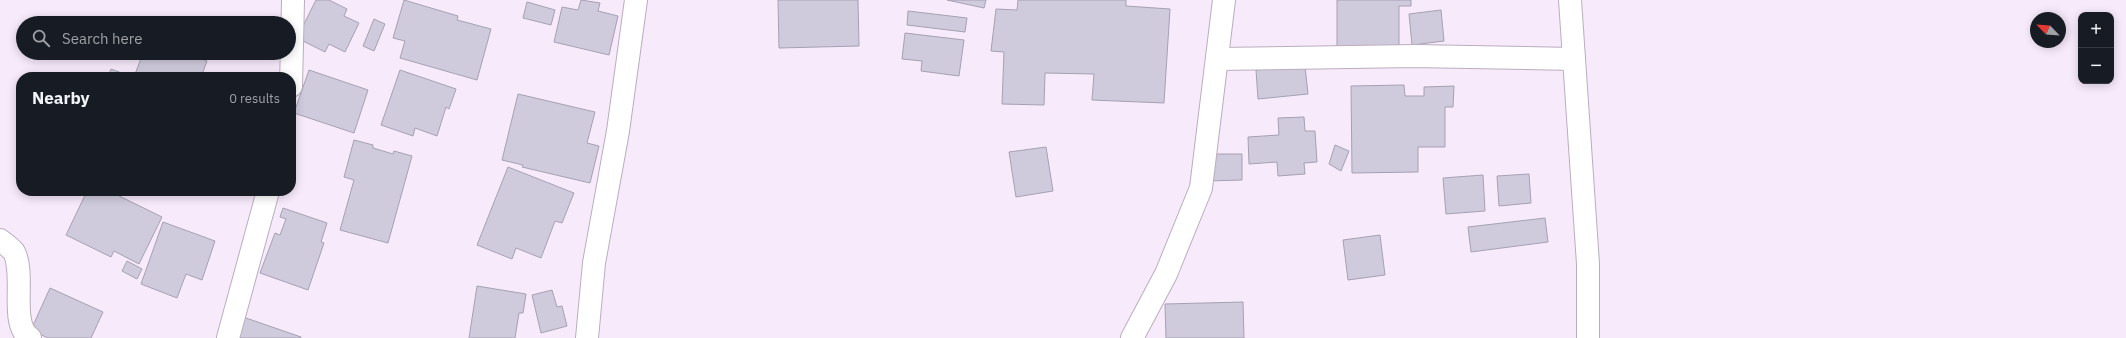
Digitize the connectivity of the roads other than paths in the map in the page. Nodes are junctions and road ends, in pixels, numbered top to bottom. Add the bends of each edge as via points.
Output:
1 (293, 0) edge
2 (636, 0) edge
3 (1224, 0) edge
4 (1570, 0) edge
5 (293, 16) edge
6 (1217, 59) junction
7 (1574, 59) junction
8 (292, 60) edge
9 (291, 72) edge
10 (267, 196) edge
11 (0, 240) edge
12 (30, 338) edge
13 (228, 338) edge
14 (587, 338) edge
15 (1132, 338) edge
16 (1588, 338) edge

1 - 5 street
2 - 14 street via 618,131 594,263
3 - 6 street
4 - 7 street
6 - 7 street via 1414,56
6 - 15 street via 1201,188 1166,274
7 - 16 street via 1588,264
8 - 9 street
10 - 13 street
11 - 12 street via 14,252 19,282 19,320

